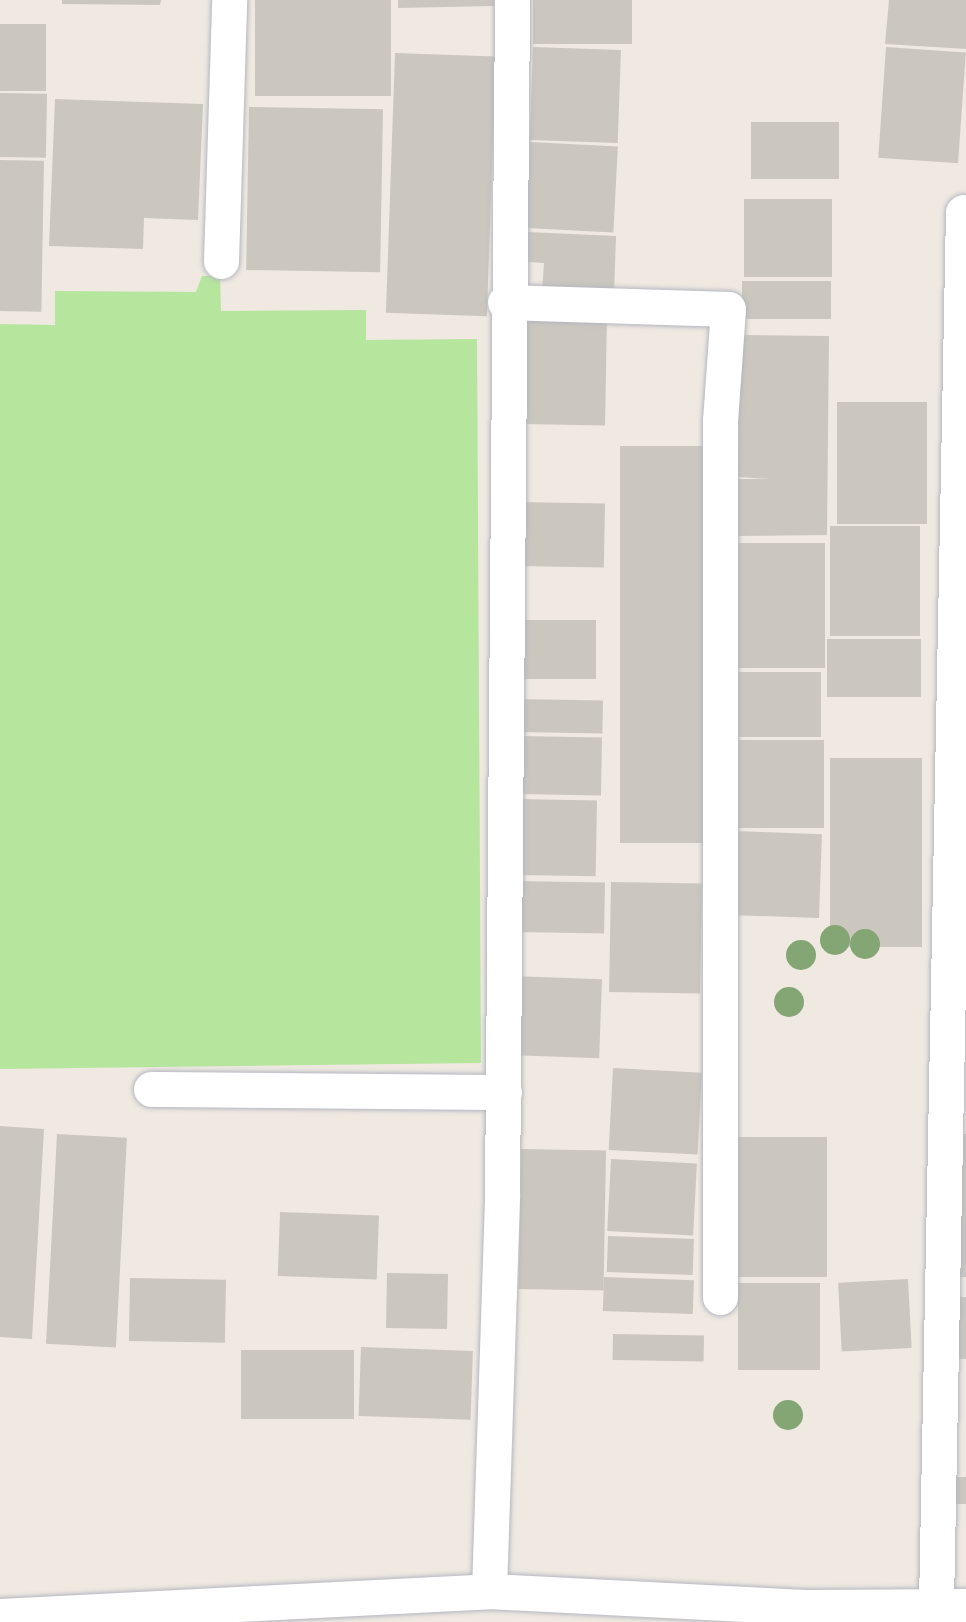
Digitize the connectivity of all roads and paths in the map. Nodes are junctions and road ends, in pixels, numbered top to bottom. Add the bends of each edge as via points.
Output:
1 (229, 0) edge
2 (512, 0) edge
3 (963, 212) dead end
4 (221, 260) dead end
5 (504, 302) junction
6 (151, 1089) dead end
7 (504, 1092) junction
8 (720, 1298) dead end
9 (489, 1590) junction
10 (951, 1605) edge
11 (810, 1614) edge
12 (0, 1616) edge

1 - 4 street
2 - 5 street
3 - 10 street
5 - 7 street
5 - 8 street via 728,310 720,420
6 - 7 street
7 - 9 street
9 - 11 street
9 - 12 street
10 - 11 street

